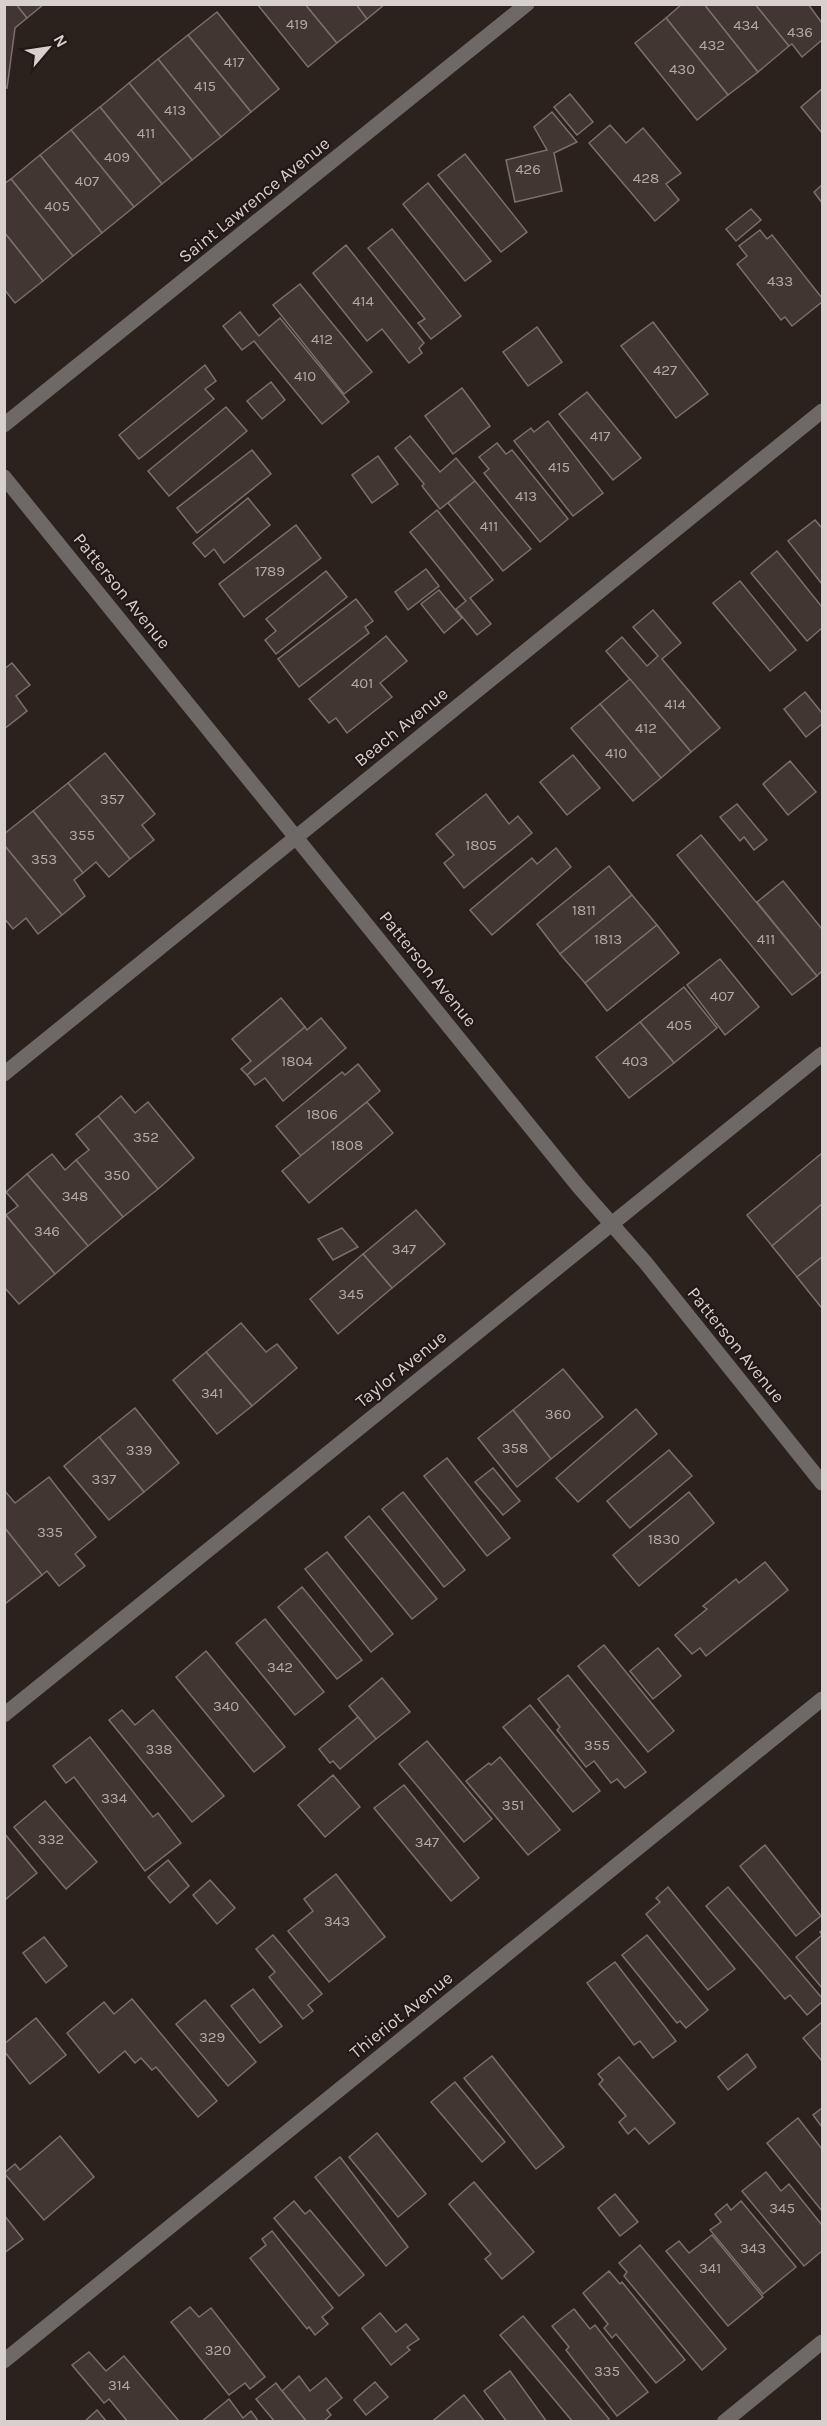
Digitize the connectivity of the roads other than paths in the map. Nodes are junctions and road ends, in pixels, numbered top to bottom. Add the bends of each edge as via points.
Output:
1 (527, 4) edge
2 (822, 411) edge
3 (4, 426) edge
4 (4, 477) edge
5 (297, 837) junction
6 (822, 1053) edge
7 (4, 1074) edge
8 (611, 1225) junction
9 (822, 1483) edge
10 (822, 1699) edge
11 (4, 1715) edge
12 (822, 2342) edge
13 (4, 2361) edge
14 (724, 2421) edge

1 - 3 street, Saint Lawrence Avenue
2 - 5 street, Beach Avenue
4 - 5 street, Patterson Avenue
5 - 7 street, Beach Avenue
5 - 8 street, Patterson Avenue
6 - 8 street, Taylor Avenue
8 - 9 street, Patterson Avenue
8 - 11 street, Taylor Avenue
10 - 13 street, Thieriot Avenue
12 - 14 street

